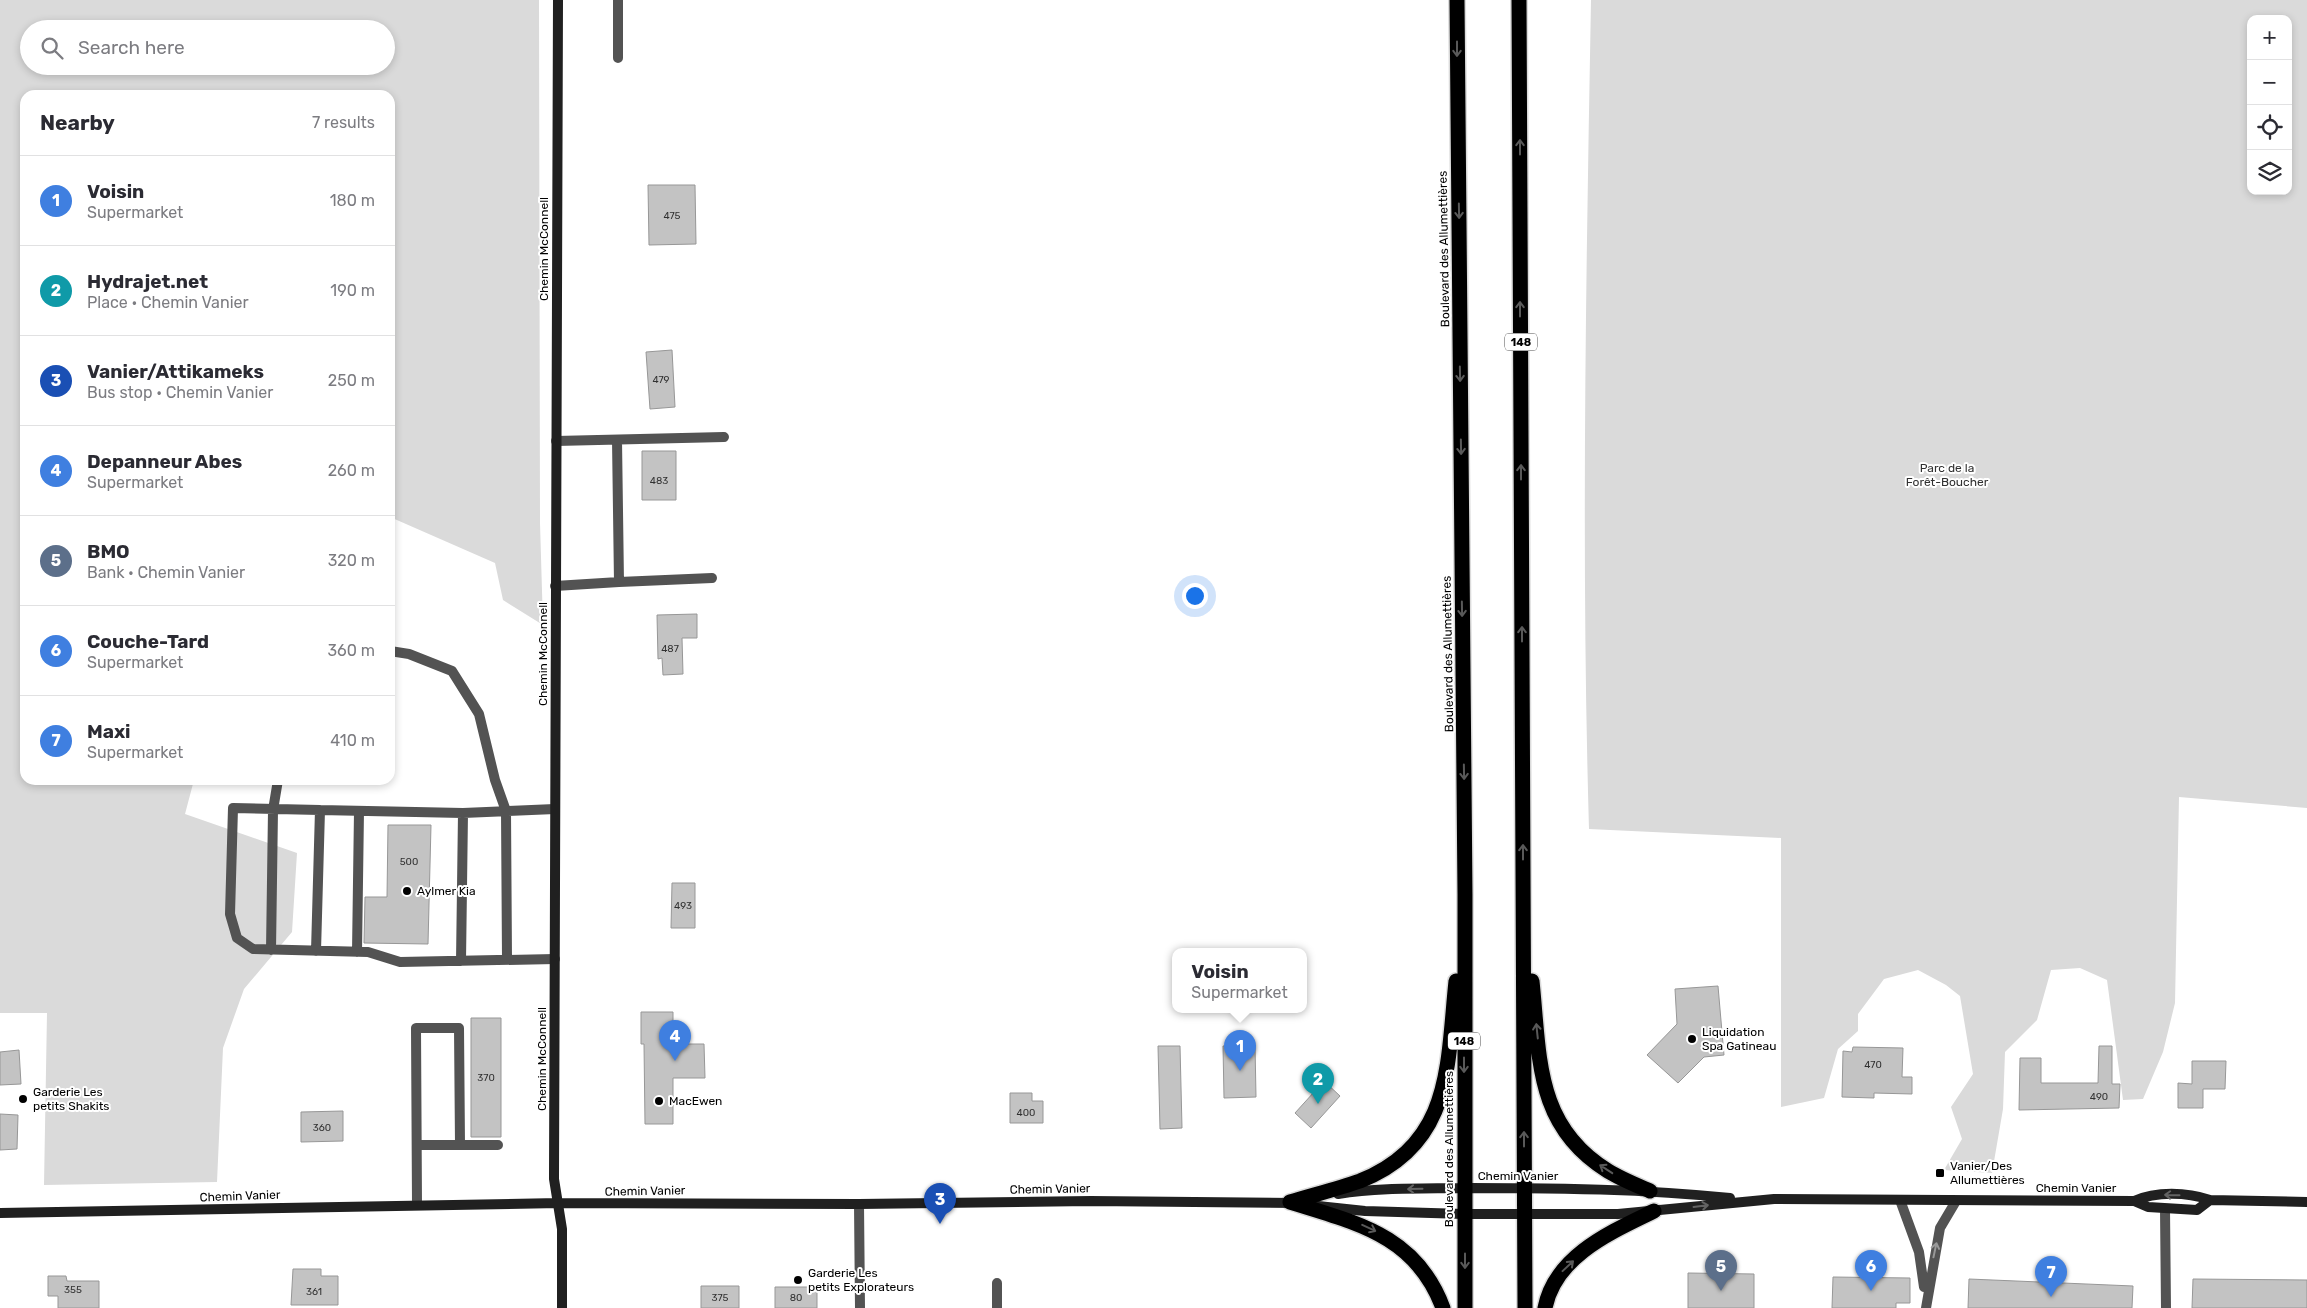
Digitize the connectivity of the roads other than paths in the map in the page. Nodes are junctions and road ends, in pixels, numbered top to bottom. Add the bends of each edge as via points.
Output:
1 (558, 0) edge
2 (618, 0) edge
3 (1457, 0) edge
4 (1519, 0) edge
5 (618, 58) dead end
6 (724, 437) dead end
7 (618, 440) junction
8 (556, 441) junction
9 (712, 578) dead end
10 (619, 582) junction
11 (555, 586) junction
12 (395, 652) edge
13 (277, 785) edge
14 (555, 809) junction
15 (272, 810) junction
16 (320, 810) junction
17 (359, 811) junction
18 (506, 811) junction
19 (463, 813) junction
20 (1465, 894) junction
21 (1523, 901) junction
22 (271, 950) junction
23 (316, 951) junction
24 (357, 952) junction
25 (555, 959) junction
26 (507, 960) junction
27 (461, 961) junction
28 (417, 1145) junction
29 (460, 1145) junction
30 (498, 1145) dead end
31 (1464, 1188) junction
32 (1524, 1188) junction
33 (1650, 1191) junction
34 (1748, 1200) junction
35 (1900, 1200) junction
36 (2210, 1200) junction
37 (1956, 1201) junction
38 (2134, 1201) junction
39 (1290, 1202) junction
40 (2307, 1202) edge
41 (559, 1203) junction
42 (859, 1204) junction
43 (417, 1205) junction
44 (2165, 1209) junction
45 (1654, 1211) junction
46 (0, 1213) edge
47 (1464, 1214) junction
48 (1524, 1214) junction
49 (997, 1284) dead end
50 (1926, 1303) edge
51 (562, 1308) edge
52 (860, 1308) edge
53 (997, 1308) edge
54 (1443, 1308) edge
55 (1465, 1308) edge
56 (1526, 1308) edge
57 (1545, 1308) edge
58 (2166, 1308) edge

1 - 8 main road, Chemin McConnell
2 - 5 street
3 -> 20 highway, Boulevard des Allumettières / 148
21 -> 4 highway, 148
6 - 7 street
7 - 8 street
7 - 10 street
8 - 11 main road, Chemin McConnell
9 - 10 street
10 - 11 street
11 - 14 main road, Chemin McConnell
12 - 18 street via 452,671 479,714
13 - 15 street
14 - 18 street
14 - 25 main road, Chemin McConnell
15 - 16 street
15 - 22 street
15 - 22 street via 233,808 230,914 237,938 253,949
16 - 17 street
16 - 23 street
17 - 19 street
17 - 24 street
18 - 19 street
18 - 26 street
19 - 27 street
20 -> 31 highway, Boulevard des Allumettières / 148
20 - 39 highway via 1445,1082 1433,1118 1415,1143 1384,1168 1361,1180
32 -> 21 highway, 148
33 -> 21 highway via 1609,1172 1590,1159 1561,1128 1551,1108 1540,1056
22 - 23 street
23 - 24 street
24 - 27 street via 400,962
25 - 26 street
25 - 41 main road, Chemin McConnell via 554,1180
26 - 27 street
28 - 29 street
28 - 29 street via 416,1028 459,1028
28 - 43 street
29 - 30 street
31 - 32 main road, Chemin Vanier
31 -> 39 main road, Chemin Vanier via 1367,1189
31 - 47 highway, Boulevard des Allumettières / 148
32 - 33 main road, Chemin Vanier
32 - 48 highway, 148
33 - 34 main road, Chemin Vanier
34 - 35 main road, Chemin Vanier
45 -> 34 main road, Chemin Vanier
35 - 37 main road, Chemin Vanier
35 - 50 street via 1919,1252
36 -> 38 main road, Chemin Vanier via 2197,1195 2148,1194
36 - 40 main road, Chemin Vanier
36 - 44 main road, Chemin Vanier via 2197,1210
37 - 38 main road, Chemin Vanier
50 -> 37 street via 1940,1228
38 - 44 main road, Chemin Vanier
39 - 42 main road, Chemin Vanier via 1091,1200
39 - 47 main road, Chemin Vanier via 1365,1211
39 -> 54 highway via 1366,1226 1396,1244 1430,1278
41 - 42 main road, Chemin Vanier
41 - 43 main road, Chemin Vanier
41 - 51 main road, Chemin McConnell
42 - 52 street
43 - 46 main road, Chemin Vanier
44 - 58 street
45 - 48 main road, Chemin Vanier
57 -> 45 highway via 1560,1273 1593,1243
47 - 48 main road, Chemin Vanier
47 -> 55 highway, Boulevard des Allumettières / 148
48 - 56 highway, 148
49 - 53 street

